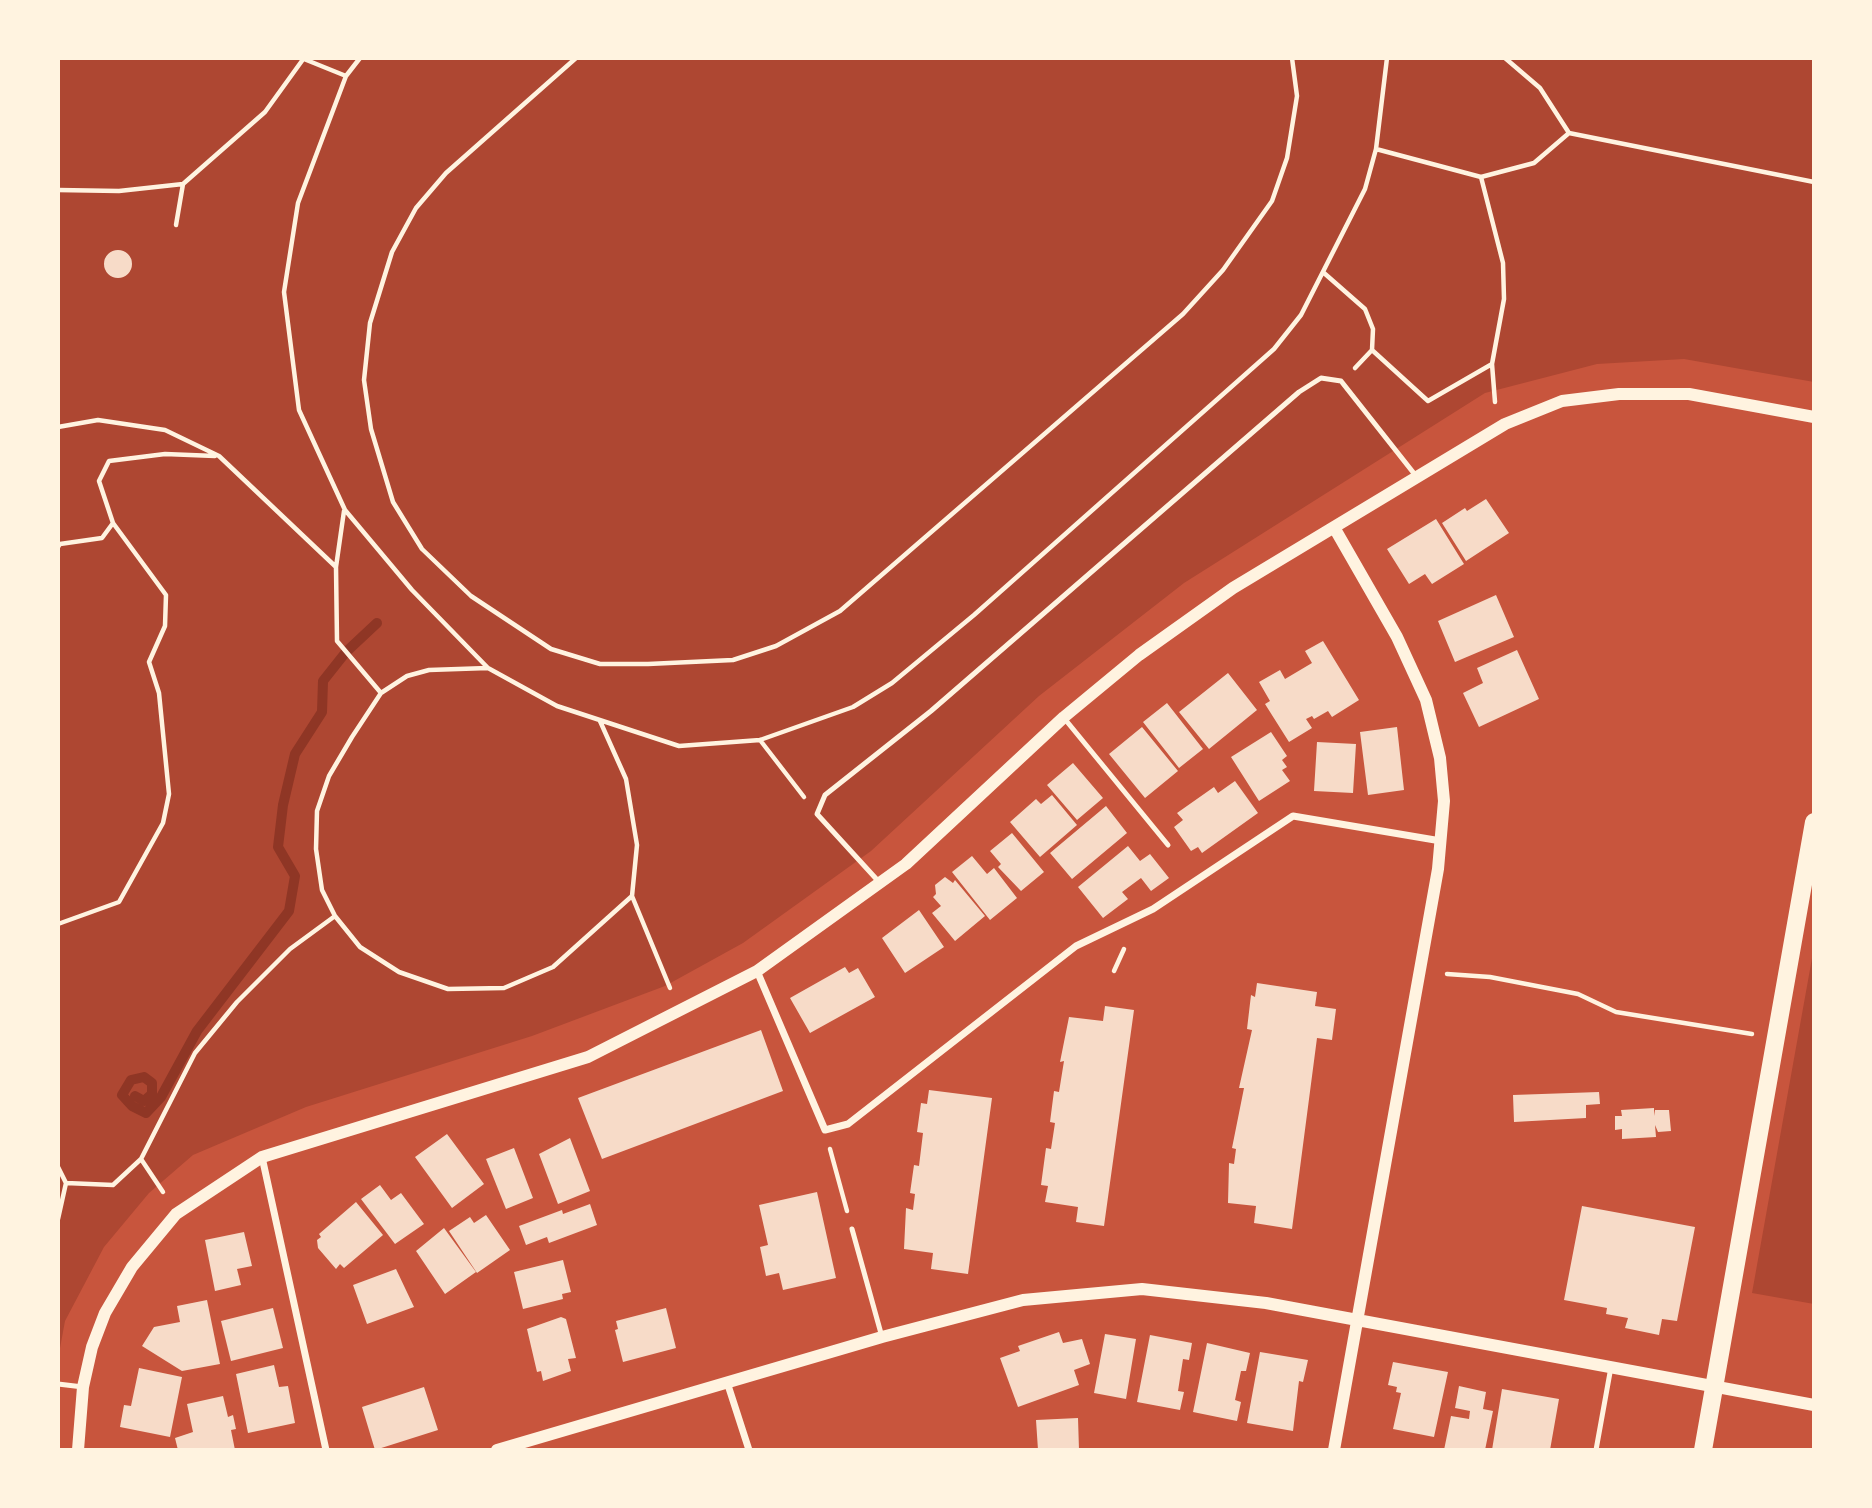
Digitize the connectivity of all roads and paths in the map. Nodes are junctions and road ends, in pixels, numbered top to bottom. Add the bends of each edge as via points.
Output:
1 (304, 58) edge
2 (360, 58) edge
3 (576, 58) edge
4 (1293, 58) edge
5 (1387, 58) edge
6 (1505, 58) edge
7 (346, 76) junction
8 (1569, 133) junction
9 (1376, 149) junction
10 (1481, 177) junction
11 (1814, 182) edge
12 (183, 184) junction
13 (58, 190) edge
14 (176, 225) dead end
15 (1324, 273) junction
16 (1492, 365) junction
17 (1495, 402) dead end
18 (1814, 418) edge
19 (58, 427) edge
20 (219, 456) junction
21 (1416, 476) junction
22 (345, 510) junction
23 (113, 523) junction
24 (1335, 528) junction
25 (58, 547) edge
26 (336, 566) junction
27 (488, 668) junction
28 (381, 693) junction
29 (1064, 717) junction
30 (600, 720) junction
31 (760, 740) junction
32 (817, 814) junction
33 (1814, 822) edge
34 (1441, 841) junction
35 (1168, 845) dead end
36 (881, 884) junction
37 (632, 896) junction
38 (335, 916) junction
39 (58, 924) edge
40 (757, 971) junction
41 (1447, 974) dead end
42 (670, 989) dead end
43 (1753, 1034) dead end
44 (824, 1130) junction
45 (262, 1157) junction
46 (142, 1159) junction
47 (58, 1167) edge
48 (66, 1182) junction
49 (163, 1192) dead end
50 (58, 1219) edge
51 (852, 1229) joint
52 (1359, 1322) junction
53 (881, 1337) junction
54 (1611, 1367) junction
55 (727, 1382) junction
56 (58, 1384) edge
57 (1715, 1385) junction
58 (83, 1387) junction
59 (1814, 1405) edge
60 (78, 1450) edge
61 (326, 1450) edge
62 (497, 1450) edge
63 (749, 1450) edge
64 (1334, 1450) edge
65 (1596, 1450) edge
66 (1703, 1450) edge

1 - 7 path
1 - 12 path via 265,112
2 - 7 path
3 - 4 path via 446,173 416,208 392,253 370,323 364,380 371,429 393,502 422,549 471,597 551,649 600,664 648,664 733,660 776,646 840,611 1182,314 1223,271 1272,201 1287,158 1297,96
5 - 9 path
6 - 8 path via 1540,88
7 - 22 path via 298,203 284,292 299,410
8 - 10 path via 1534,163
8 - 11 path
9 - 10 path
9 - 15 path via 1365,189
10 - 16 path via 1503,263 1504,299
12 - 13 path via 119,191
12 - 14 path
15 - 16 path via 1365,309 1373,328 1372,350 1428,401
15 - 31 path via 1301,315 1273,349 892,683 853,707
16 - 17 path
18 - 21 street via 1689,394 1619,394 1562,401 1505,424
19 - 20 path via 98,420 164,430
20 - 23 path via 165,454 109,461 99,481
20 - 26 path
21 - 24 street
21 - 32 lane via 1341,381 1321,378 1299,392 931,711 825,795
22 - 26 path
22 - 27 path via 412,590
23 - 25 path via 102,538
23 - 39 path via 166,595 165,626 149,662 159,693 169,794 163,824 119,902
24 - 29 street via 1233,588 1139,655
24 - 34 street via 1397,637 1426,700 1440,758
26 - 28 path via 337,641
27 - 28 path via 429,670 407,676
27 - 30 path via 557,706
28 - 38 path via 329,776 317,811 322,890
29 - 35 lane
29 - 36 street
30 - 31 path via 679,746
30 - 37 path via 626,779 637,845
31 - 32 path
32 - 36 lane
33 - 57 main road
34 - 44 street via 1293,816 1153,909 1076,946 848,1124
34 - 52 street
36 - 40 street
37 - 38 path via 553,967 504,988 448,989 399,972 360,947
37 - 42 path
38 - 46 path via 281,958 195,1053
40 - 44 street
40 - 45 street via 588,1058
41 - 43 path via 1553,989 1578,994 1616,1012
44 - 51 path
45 - 58 street via 176,1214 132,1266 105,1313
45 - 61 street
46 - 48 path via 113,1185
46 - 49 path
47 - 48 path
48 - 50 path
51 - 53 lane
52 - 53 street via 1266,1303 1142,1289 1023,1300
52 - 54 street
52 - 64 street
53 - 55 street
54 - 57 street
54 - 65 lane
55 - 62 street
55 - 63 street
56 - 58 lane
57 - 59 street
57 - 66 main road
58 - 60 street

